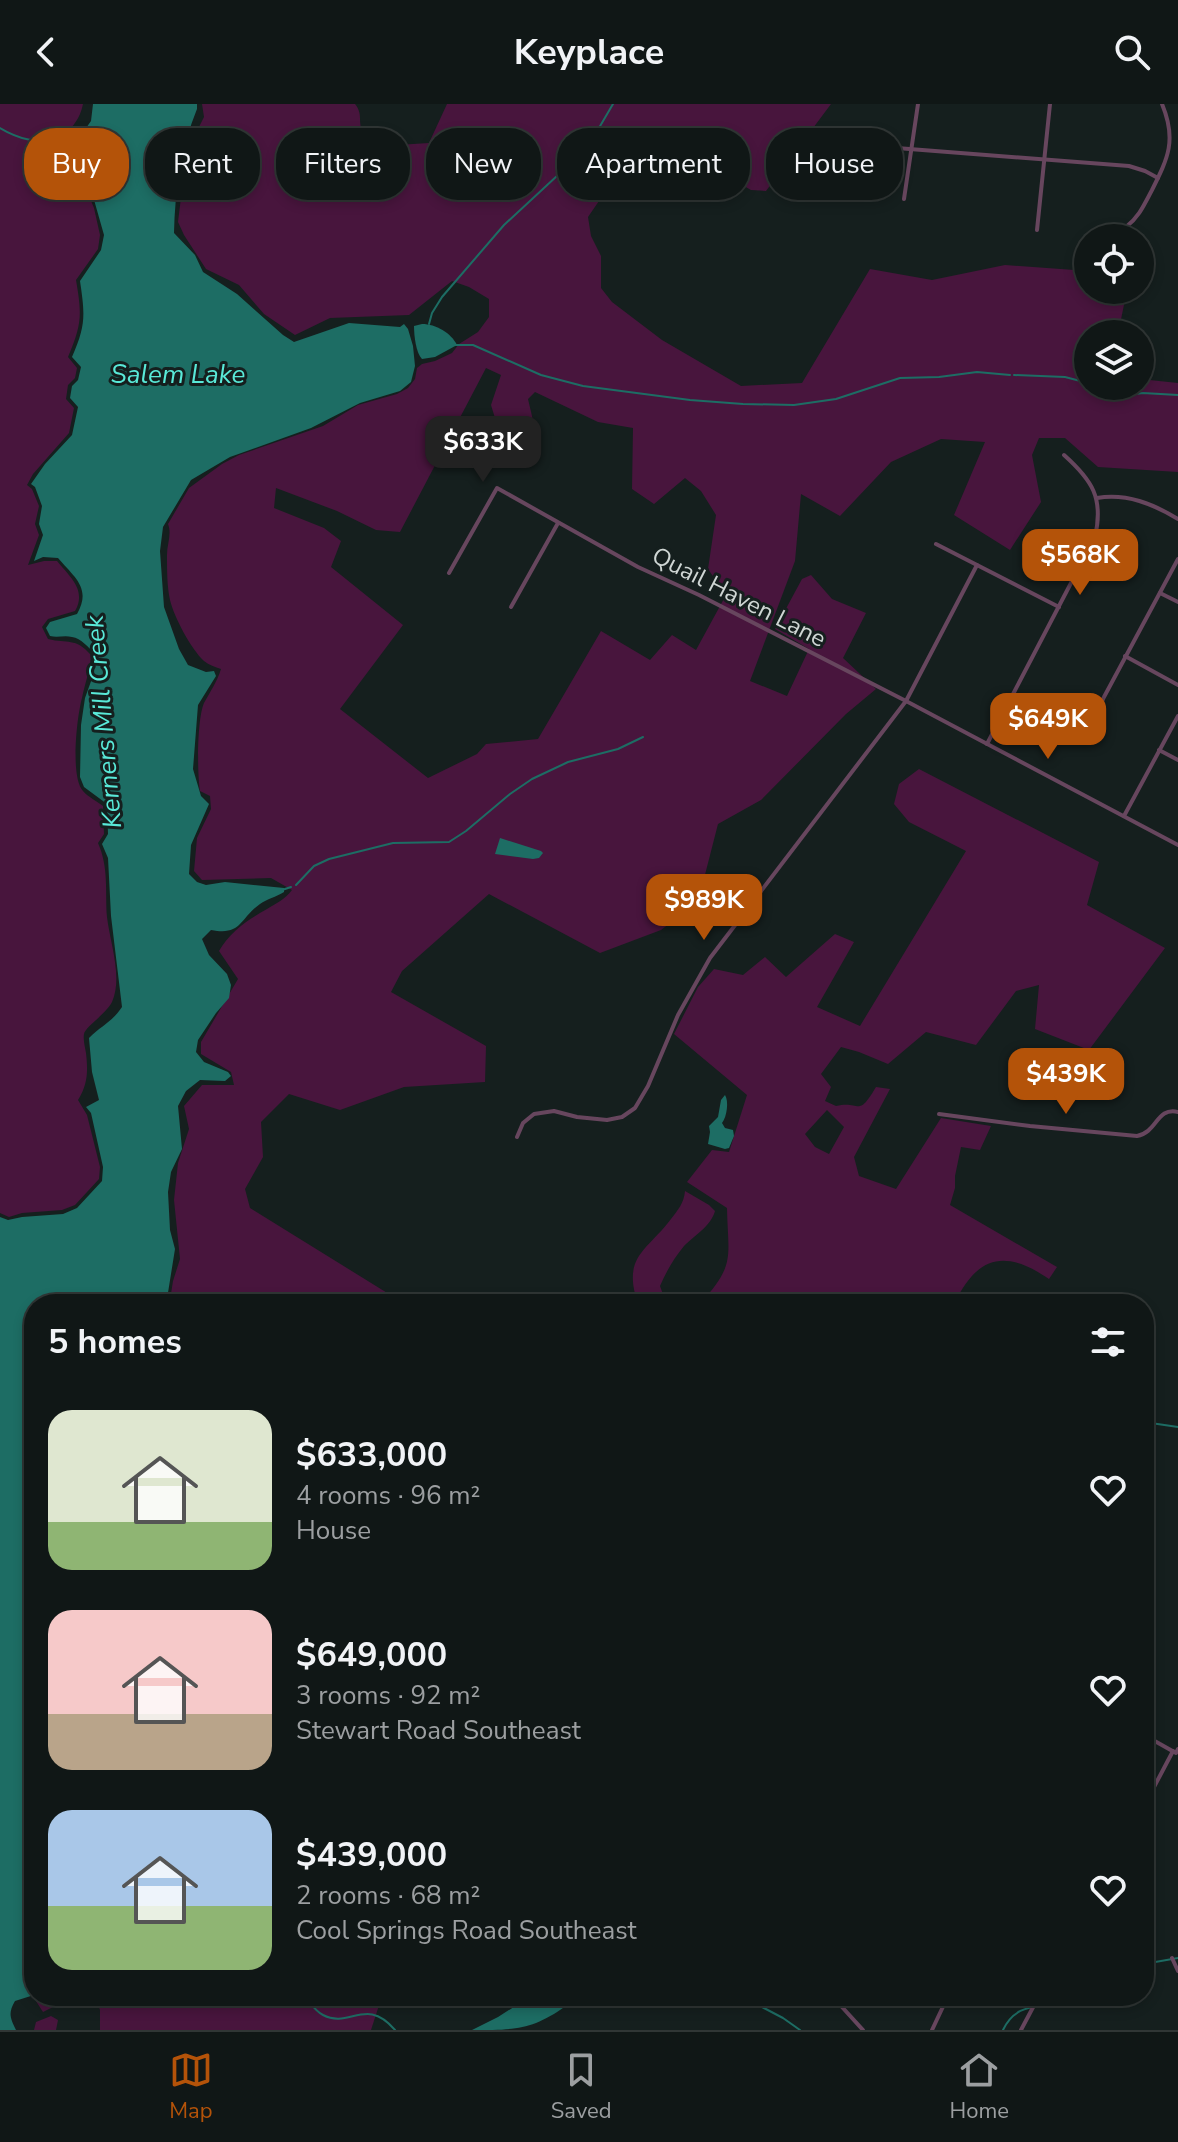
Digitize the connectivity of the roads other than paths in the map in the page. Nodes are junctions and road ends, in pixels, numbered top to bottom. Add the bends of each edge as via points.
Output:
1 (918, 104) edge
2 (1050, 104) edge
3 (1162, 104) edge
4 (903, 149) edge
5 (911, 150) junction
6 (1044, 160) junction
7 (1158, 178) junction
8 (904, 199) dead end
9 (1130, 224) edge
10 (1037, 230) dead end
11 (1064, 455) dead end
12 (1097, 498) junction
13 (1178, 519) edge
14 (558, 523) junction
15 (936, 544) dead end
16 (1178, 559) edge
17 (977, 565) junction
18 (449, 573) dead end
19 (1160, 593) junction
20 (1178, 602) edge
21 (511, 607) dead end
22 (1059, 607) junction
23 (1125, 656) junction
24 (1178, 685) edge
25 (906, 701) junction
26 (1178, 716) edge
27 (1084, 742) dead end
28 (987, 744) junction
29 (1159, 750) junction
30 (1178, 760) edge
31 (1124, 816) junction
32 (1178, 845) edge
33 (1178, 1112) edge
34 (939, 1114) dead end
35 (517, 1137) dead end
36 (1154, 1740) edge
37 (1176, 1750) edge
38 (1154, 1788) edge
39 (1172, 1958) dead end
40 (1178, 1971) edge
41 (841, 2006) edge
42 (943, 2006) edge
43 (1034, 2006) edge
44 (863, 2030) edge
45 (932, 2030) edge
46 (1021, 2030) edge

1 - 5 street
2 - 6 street
3 - 7 street via 1170,146
4 - 5 street
5 - 6 street
5 - 8 street
6 - 7 street via 1129,166
6 - 10 street
7 - 9 street
11 - 12 street
12 - 13 street via 1133,499
12 - 22 street via 1095,537
14 - 18 street, Quail Haven Lane via 497,488
14 - 21 street
14 - 25 street, Quail Haven Lane
15 - 17 street
16 - 19 street
17 - 22 street
17 - 25 street
19 - 20 street
19 - 23 street
22 - 28 street
23 - 24 street
23 - 27 street
25 - 28 street, Quail Haven Lane
25 - 35 street via 710,958 635,1108 607,1120 554,1111 534,1114
26 - 29 street
28 - 31 street, Quail Haven Lane
29 - 30 street
29 - 31 street
31 - 32 street, Quail Haven Lane
33 - 34 street via 1165,1112 1148,1132 1137,1136
36 - 37 street
37 - 38 street
39 - 40 street
41 - 44 street
42 - 45 street
43 - 46 street

